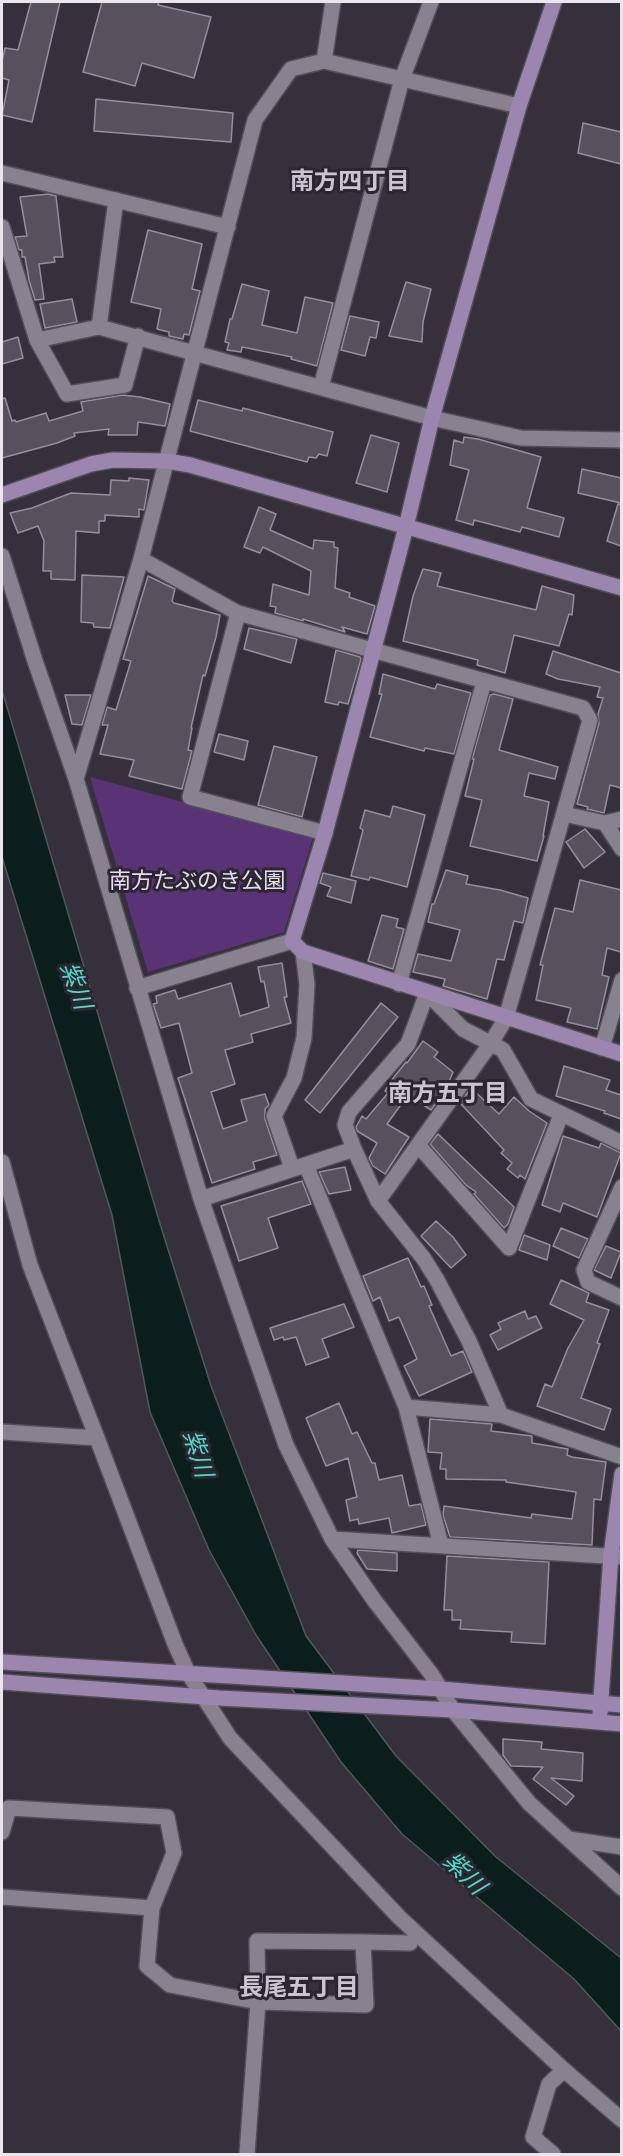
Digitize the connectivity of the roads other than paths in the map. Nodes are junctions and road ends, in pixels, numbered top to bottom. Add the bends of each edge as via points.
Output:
1 (333, 2) edge
2 (431, 2) edge
3 (554, 2) edge
4 (324, 61) junction
5 (402, 79) junction
6 (519, 106) junction
7 (2, 173) edge
8 (116, 200) junction
9 (2, 227) edge
10 (228, 227) junction
11 (99, 327) junction
12 (138, 336) junction
13 (37, 340) junction
14 (195, 352) junction
15 (321, 387) junction
16 (432, 418) junction
17 (621, 440) edge
18 (167, 460) junction
19 (2, 495) edge
20 (406, 526) junction
21 (2, 556) edge
22 (141, 559) junction
23 (621, 588) edge
24 (238, 613) junction
25 (373, 650) junction
26 (484, 682) junction
27 (76, 779) junction
28 (564, 814) junction
29 (621, 819) edge
30 (605, 823) junction
31 (325, 833) junction
32 (621, 849) edge
33 (292, 941) junction
34 (303, 952) junction
35 (621, 980) edge
36 (399, 984) junction
37 (137, 988) junction
38 (427, 993) junction
39 (506, 1018) junction
40 (491, 1043) junction
41 (602, 1048) junction
42 (621, 1054) edge
43 (561, 1115) junction
44 (621, 1143) edge
45 (418, 1145) junction
46 (354, 1149) junction
47 (2, 1162) edge
48 (299, 1166) junction
49 (621, 1187) edge
50 (201, 1199) junction
51 (378, 1201) junction
52 (621, 1298) edge
53 (406, 1407) junction
54 (501, 1415) junction
55 (2, 1432) edge
56 (97, 1438) junction
57 (621, 1457) edge
58 (621, 1474) edge
59 (332, 1539) junction
60 (441, 1545) junction
61 (616, 1556) edge
62 (2, 1662) edge
63 (188, 1673) junction
64 (2, 1682) edge
65 (441, 1689) junction
66 (201, 1696) junction
67 (600, 1702) junction
68 (621, 1705) edge
69 (453, 1710) junction
70 (600, 1722) junction
71 (621, 1724) edge
72 (2, 1832) edge
73 (568, 1839) junction
74 (621, 1847) edge
75 (621, 1888) edge
76 (2, 1897) edge
77 (152, 1908) junction
78 (363, 1942) junction
79 (410, 1942) dead end
80 (258, 2002) junction
81 (564, 2070) junction
82 (621, 2120) edge
83 (247, 2154) edge
84 (553, 2154) edge

1 - 4 street
2 - 5 street
3 - 6 street
4 - 5 street
4 - 10 street via 291,69 255,120
5 - 6 street
5 - 15 street
6 - 16 street
7 - 8 street
8 - 10 street
8 - 11 street
9 - 13 street
10 - 14 street
11 - 12 street
11 - 13 street
12 - 13 street via 124,385 68,394
12 - 14 street
14 - 15 street
14 - 18 street
15 - 16 street
16 - 17 street via 521,438
16 - 20 street
18 - 19 street via 91,464
18 - 20 street
18 - 22 street
20 - 23 street
20 - 25 street
21 - 27 street
22 - 24 street
22 - 27 street
24 - 25 street
24 - 31 street via 190,797
25 - 26 street
25 - 31 street
26 - 28 street via 583,708 590,720
26 - 36 street
27 - 37 street
28 - 30 street
28 - 39 street
29 - 30 street
30 - 32 street
31 - 33 street
33 - 34 street
33 - 37 street
34 - 36 street
34 - 48 street via 307,984 304,1038 294,1078 274,1116
35 - 41 street
36 - 38 street
37 - 50 street
38 - 39 street
38 - 40 street via 463,1029
38 - 46 street via 408,1044 349,1112 345,1125
39 - 40 street
39 - 41 street
40 - 43 street via 503,1050 531,1099
40 - 45 street
41 - 42 street
43 - 44 street
43 - 45 street via 509,1248
45 - 51 street
46 - 48 street
46 - 51 street
47 - 56 street via 30,1265
48 - 50 street
48 - 53 street
49 - 52 street via 584,1270 588,1282
50 - 59 street via 286,1445
51 - 54 street via 437,1280
53 - 54 street
53 - 60 street
54 - 57 street
55 - 56 street
56 - 63 street
58 - 61 street
59 - 60 street
59 - 65 street
60 - 61 street
61 - 67 street
62 - 63 street
63 - 65 street
63 - 66 street
64 - 66 street
65 - 67 street
65 - 69 street
66 - 69 street
66 - 81 street via 230,1738 399,1917
67 - 68 street
67 - 70 street
69 - 70 street
69 - 73 street via 529,1803
70 - 71 street
72 - 77 street via 9,1808 167,1817 174,1853
73 - 74 street
73 - 75 street
76 - 77 street
77 - 80 street via 147,1966 170,1985
78 - 79 street
78 - 80 street via 257,1941
78 - 80 street via 366,2005
80 - 83 street
81 - 82 street
81 - 84 street via 549,2084 533,2137

